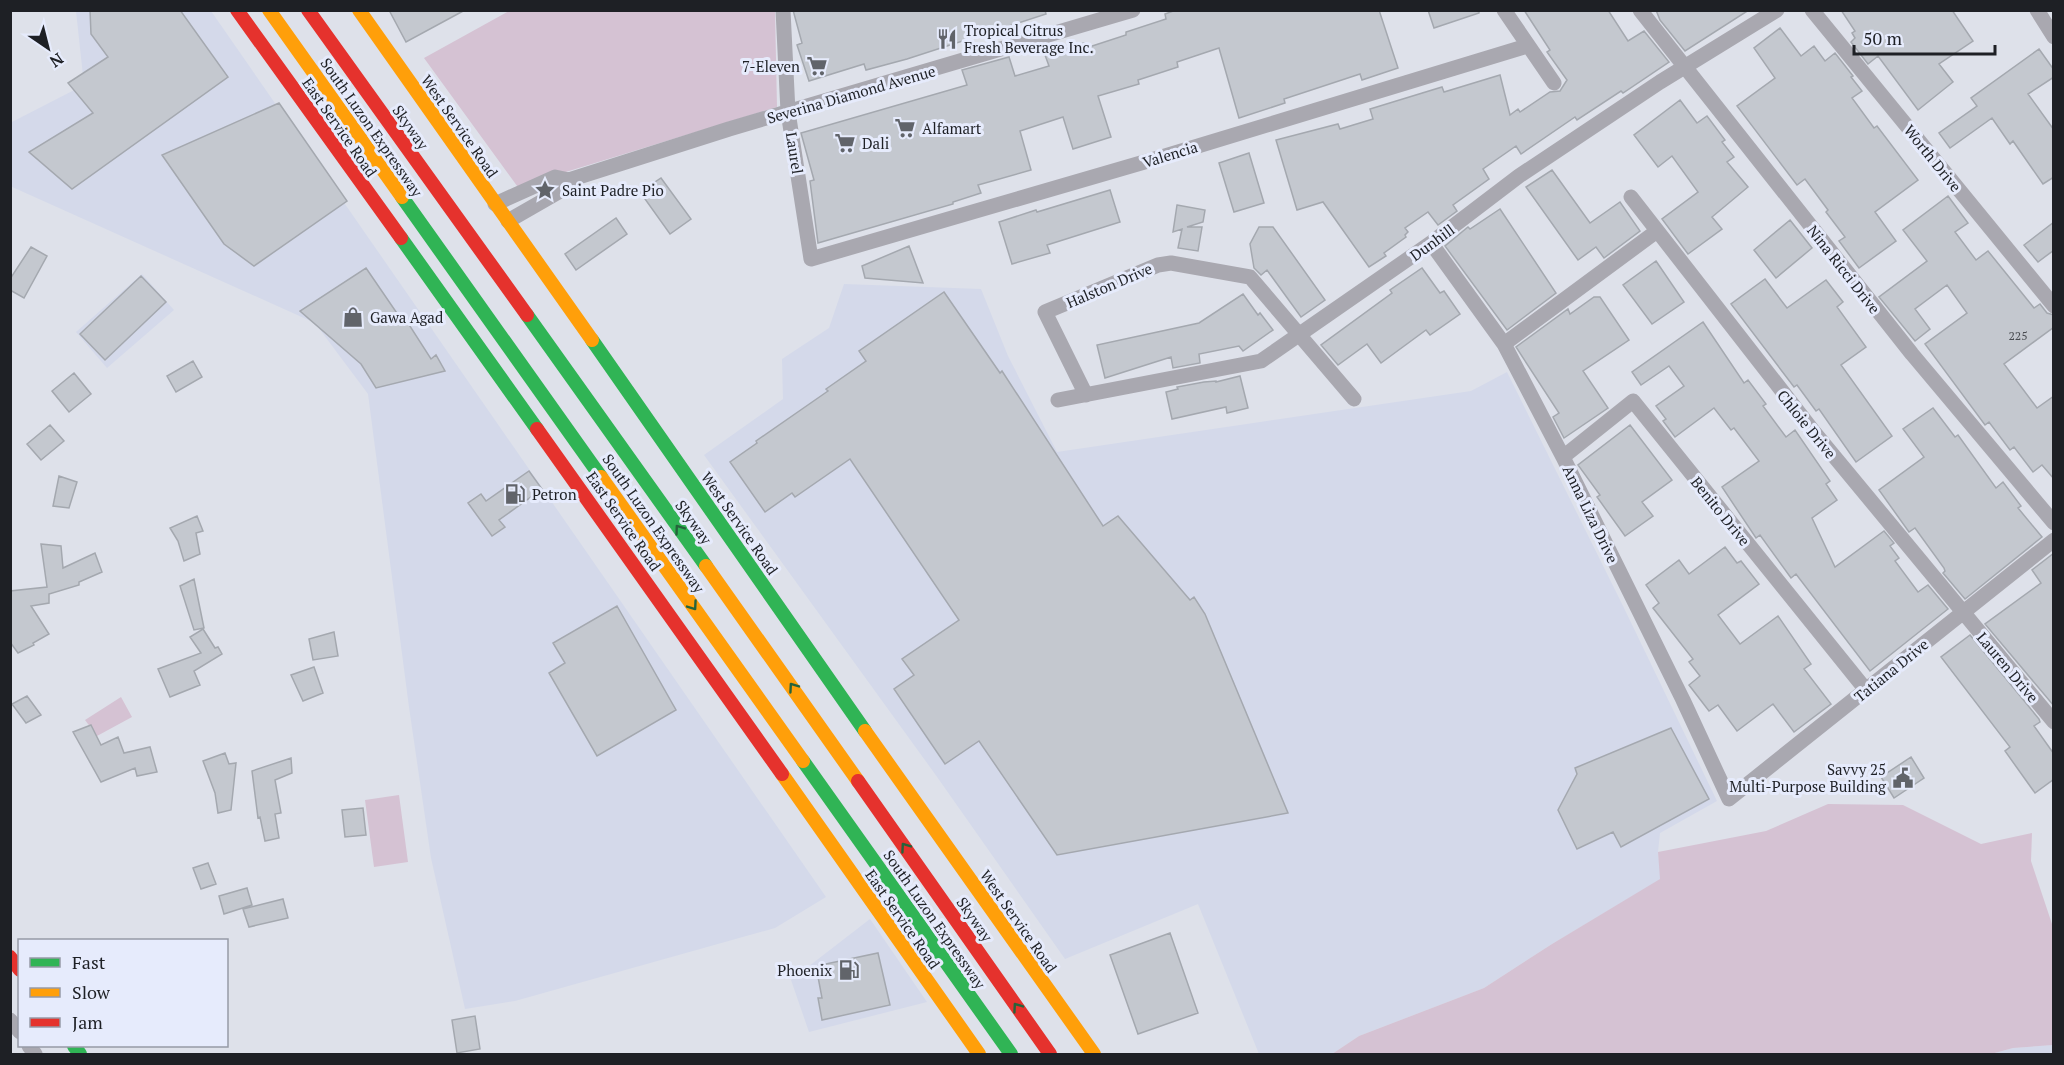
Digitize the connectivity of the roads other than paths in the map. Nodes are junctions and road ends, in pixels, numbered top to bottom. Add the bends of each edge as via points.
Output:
1 (237, 10) edge
2 (269, 10) edge
3 (282, 10) edge
4 (308, 10) edge
5 (359, 10) edge
6 (783, 10) edge
7 (1133, 10) edge
8 (1504, 10) edge
9 (1640, 10) edge
10 (1777, 10) edge
11 (1812, 10) edge
12 (2037, 10) edge
13 (2054, 37) edge
14 (1527, 46) junction
15 (1684, 68) junction
16 (1554, 83) dead end
17 (788, 112) junction
18 (569, 180) junction
19 (1631, 197) dead end
20 (495, 204) junction
21 (508, 221) junction
22 (1657, 231) junction
23 (1431, 243) junction
24 (811, 259) joint
25 (2054, 306) edge
26 (1299, 334) junction
27 (1504, 344) junction
28 (1086, 395) junction
29 (1354, 399) dead end
30 (1058, 400) dead end
31 (1563, 457) junction
32 (2054, 523) edge
33 (2054, 540) edge
34 (1962, 613) junction
35 (1866, 690) junction
36 (2054, 722) edge
37 (1729, 799) joint
38 (979, 1054) edge
39 (1011, 1054) edge
40 (1023, 1054) edge
41 (1050, 1054) edge
42 (1094, 1054) edge

1 - 38 main road, East Service Road
2 -> 39 main road, South Luzon Expressway
3 - 40 main road
41 -> 4 main road, Skyway
5 - 20 main road, West Service Road
6 - 17 street, Laurel
7 - 17 street, Severina Diamond Avenue
8 - 14 street
9 - 15 street, Nina Ricci Drive
10 - 15 street, Dunhill
11 - 25 street, Worth Drive
12 - 13 street
14 - 16 street
14 - 24 street, Valencia
15 - 23 street, Dunhill via 1519,176
15 - 32 street, Nina Ricci Drive via 1912,354
17 - 18 street, Severina Diamond Avenue
17 - 24 street, Laurel
18 - 20 street, Severina Diamond Avenue via 555,177
18 - 21 street, Severina Diamond Avenue via 562,190
19 - 22 street, Chloie Drive
20 - 21 main road, West Service Road
21 - 42 main road, West Service Road
22 - 27 street
22 - 34 street, Chloie Drive
23 - 26 street, Dunhill
23 - 27 street, Anna Liza Drive
26 - 28 street, Dunhill via 1261,361
26 - 28 street, Halston Drive via 1250,277 1171,263 1158,265 1045,312
26 - 29 street, Halston Drive
27 - 31 street, Anna Liza Drive
28 - 30 street, Dunhill
31 - 35 street, Benito Drive via 1633,401
31 - 37 street, Anna Liza Drive
33 - 34 street, Tatiana Drive
34 - 35 street, Tatiana Drive
34 - 36 street, Lauren Drive
35 - 37 street, Tatiana Drive

